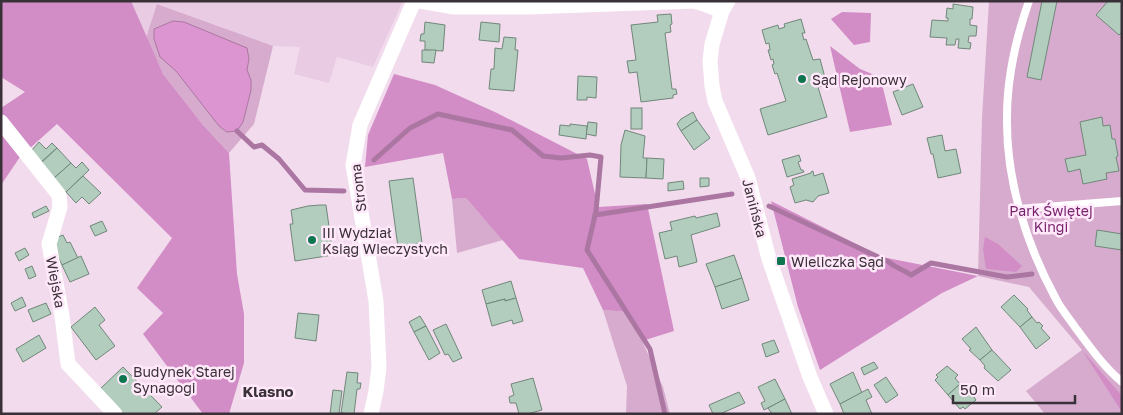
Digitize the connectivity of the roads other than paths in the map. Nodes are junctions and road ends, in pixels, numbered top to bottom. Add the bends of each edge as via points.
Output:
1 (414, 1) edge
2 (420, 1) edge
3 (1029, 1) edge
4 (725, 6) edge
5 (1, 122) edge
6 (1122, 201) edge
7 (1019, 209) junction
8 (1122, 382) edge
9 (115, 414) edge
10 (371, 414) edge
11 (826, 414) edge

1 - 10 street, Stroma via 360,125 353,165 376,301 379,367
2 - 4 street via 454,7 694,2
3 - 7 lane via 1012,65 1007,117 1011,168
4 - 11 street, Janińska via 712,44 710,79 748,178 769,259
5 - 9 street, Wiejska via 58,196 60,207 49,244 68,364
6 - 7 lane
7 - 8 lane via 1035,257 1056,301 1087,344

